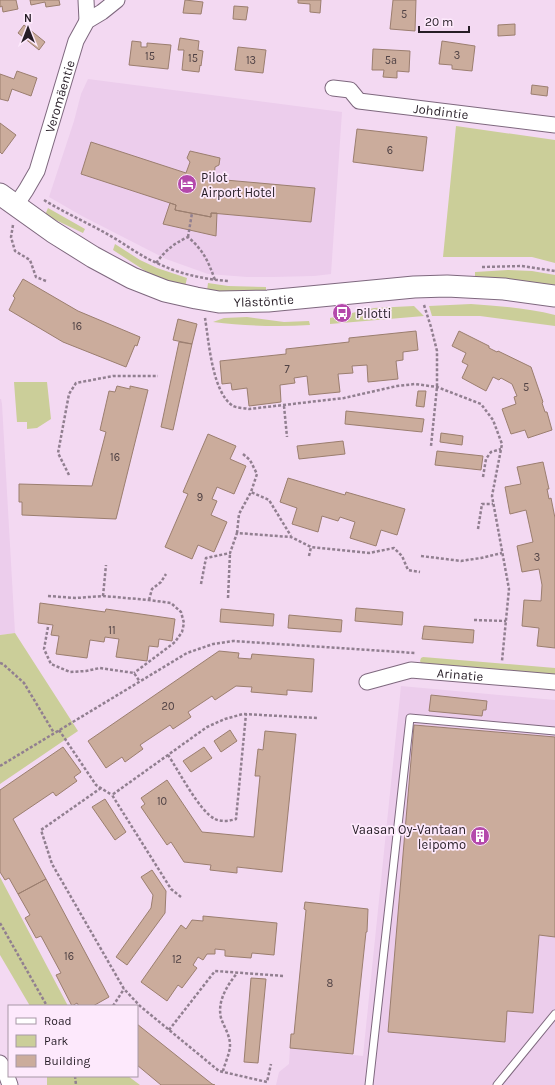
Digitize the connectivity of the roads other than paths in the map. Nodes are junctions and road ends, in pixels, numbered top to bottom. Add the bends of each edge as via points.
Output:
1 (86, 0) edge
2 (117, 0) edge
3 (86, 21) junction
4 (333, 88) dead end
5 (555, 125) edge
6 (14, 202) edge
7 (555, 296) edge
8 (367, 682) dead end
9 (555, 682) edge
10 (555, 731) edge
11 (555, 1014) edge
12 (0, 1063) edge
13 (10, 1085) edge
14 (369, 1085) edge
15 (497, 1085) edge

1 - 3 street
2 - 3 street
3 - 6 street, Veromäentie via 76,41 37,171
4 - 5 street, Johdintie via 350,90 359,101
6 - 7 street, Ylästöntie via 53,232 132,278 165,291 219,302 268,301 447,286 504,289
8 - 9 street, Arinatie via 411,670
10 - 14 lane via 410,718
11 - 15 lane
12 - 13 street

